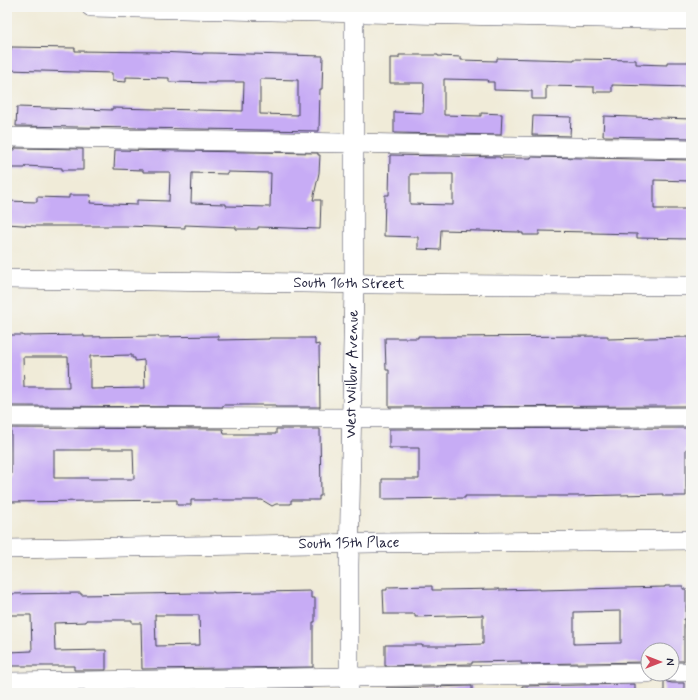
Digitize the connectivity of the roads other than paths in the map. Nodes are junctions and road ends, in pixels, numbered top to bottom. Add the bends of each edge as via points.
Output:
1 (91, 7) edge
2 (354, 10) edge
3 (691, 20) edge
4 (7, 137) edge
5 (354, 144) junction
6 (691, 149) edge
7 (7, 279) edge
8 (354, 284) junction
9 (691, 286) edge
10 (7, 417) edge
11 (691, 417) edge
12 (352, 418) junction
13 (691, 540) edge
14 (349, 543) junction
15 (7, 548) edge
16 (640, 672) edge
17 (680, 672) edge
18 (691, 672) edge
19 (7, 682) edge
20 (349, 685) edge

1 - 2 street
2 - 3 street
2 - 5 street, West Wilbur Avenue
4 - 5 street
5 - 6 street
5 - 8 street, West Wilbur Avenue
7 - 8 street, South 16th Street
8 - 9 street, South 16th Street
8 - 12 street, West Wilbur Avenue
10 - 12 street
11 - 12 street
12 - 14 street, West Wilbur Avenue
13 - 14 street, South 15th Place
14 - 15 street, South 15th Place
14 - 20 street, West Wilbur Avenue
16 - 20 street
17 - 18 street
19 - 20 street

